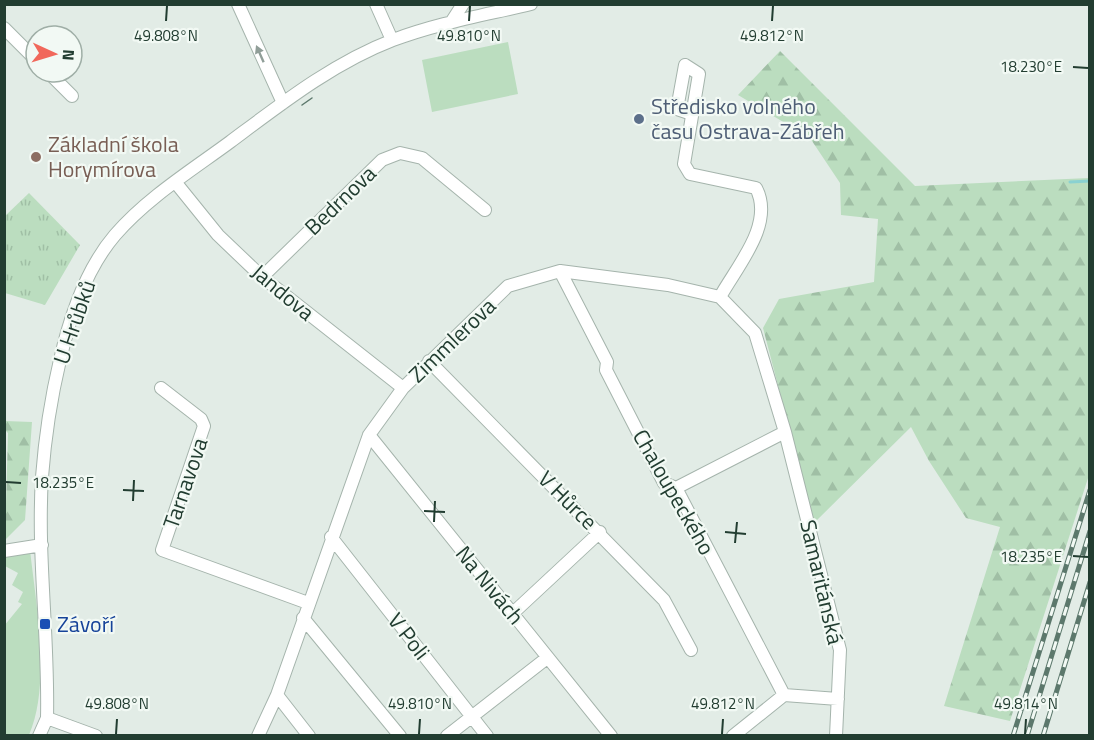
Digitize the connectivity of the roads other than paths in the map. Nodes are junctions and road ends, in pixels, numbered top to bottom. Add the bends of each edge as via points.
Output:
1 (238, 4) edge
2 (376, 4) edge
3 (463, 4) edge
4 (531, 4) edge
5 (452, 21) junction
6 (4, 28) edge
7 (392, 40) junction
8 (24, 48) edge
9 (699, 74) dead end
10 (60, 84) edge
11 (72, 96) dead end
12 (283, 103) junction
13 (176, 183) junction
14 (485, 210) dead end
15 (560, 271) junction
16 (262, 277) junction
17 (720, 297) junction
18 (429, 361) junction
19 (161, 388) dead end
20 (402, 388) junction
21 (785, 432) junction
22 (369, 435) junction
23 (676, 488) junction
24 (600, 532) junction
25 (331, 537) junction
26 (42, 545) junction
27 (4, 551) edge
28 (308, 603) junction
29 (513, 613) junction
30 (303, 618) junction
31 (691, 650) dead end
32 (547, 658) junction
33 (784, 695) junction
34 (277, 696) junction
35 (838, 699) junction
36 (473, 717) junction
37 (47, 718) junction
38 (39, 735) edge
39 (96, 735) edge
40 (258, 735) edge
41 (309, 735) edge
42 (400, 735) edge
43 (447, 735) edge
44 (487, 735) edge
45 (611, 735) edge
46 (733, 735) edge
47 (836, 735) edge

12 -> 1 street
2 - 7 street
3 - 5 street
4 - 5 street, U Hrůbků
5 - 7 street, U Hrůbků
6 - 8 street
7 - 12 street, U Hrůbků via 346,62
9 - 17 street via 685,65 677,109 692,114 684,164 690,174 756,188 762,199 759,229
10 - 11 street
12 - 13 street, U Hrůbků
13 - 16 street, Jandova via 218,235
13 - 26 street, U Hrůbků via 115,235 86,280 66,331 49,404 42,478
14 - 16 street, Bedrnova via 422,158 400,153 382,160
15 - 17 street, Zimmlerova via 668,285
15 - 18 street, Zimmlerova via 508,286
15 - 23 street, Chaloupeckého via 662,479
16 - 20 street, Jandova
17 - 21 street via 755,333
18 - 20 street, Zimmlerova
18 - 24 street, V Hůrce
19 - 28 street, Tarnavova via 201,418 204,426 162,550
20 - 22 street, Zimmlerova
21 - 23 street
21 - 35 street, Samaritánská via 840,650
22 - 25 street, Zimmlerova
22 - 29 street, Na Nivách
23 - 33 street, Chaloupeckého
24 - 29 street
24 - 31 street, V Hůrce via 664,600
25 - 28 street, Zimmlerova
25 - 36 street, V Poli
26 - 27 street
26 - 37 street, U Hrůbků
28 - 30 street, Zimmlerova
29 - 32 street, Na Nivách
30 - 34 street, Zimmlerova
30 - 42 street
32 - 36 street
32 - 45 street, Na Nivách
33 - 35 street
33 - 46 street
34 - 40 street, Zimmlerova
34 - 41 street
35 - 47 street, Samaritánská
36 - 43 street
36 - 44 street, V Poli
37 - 38 street
37 - 39 street

